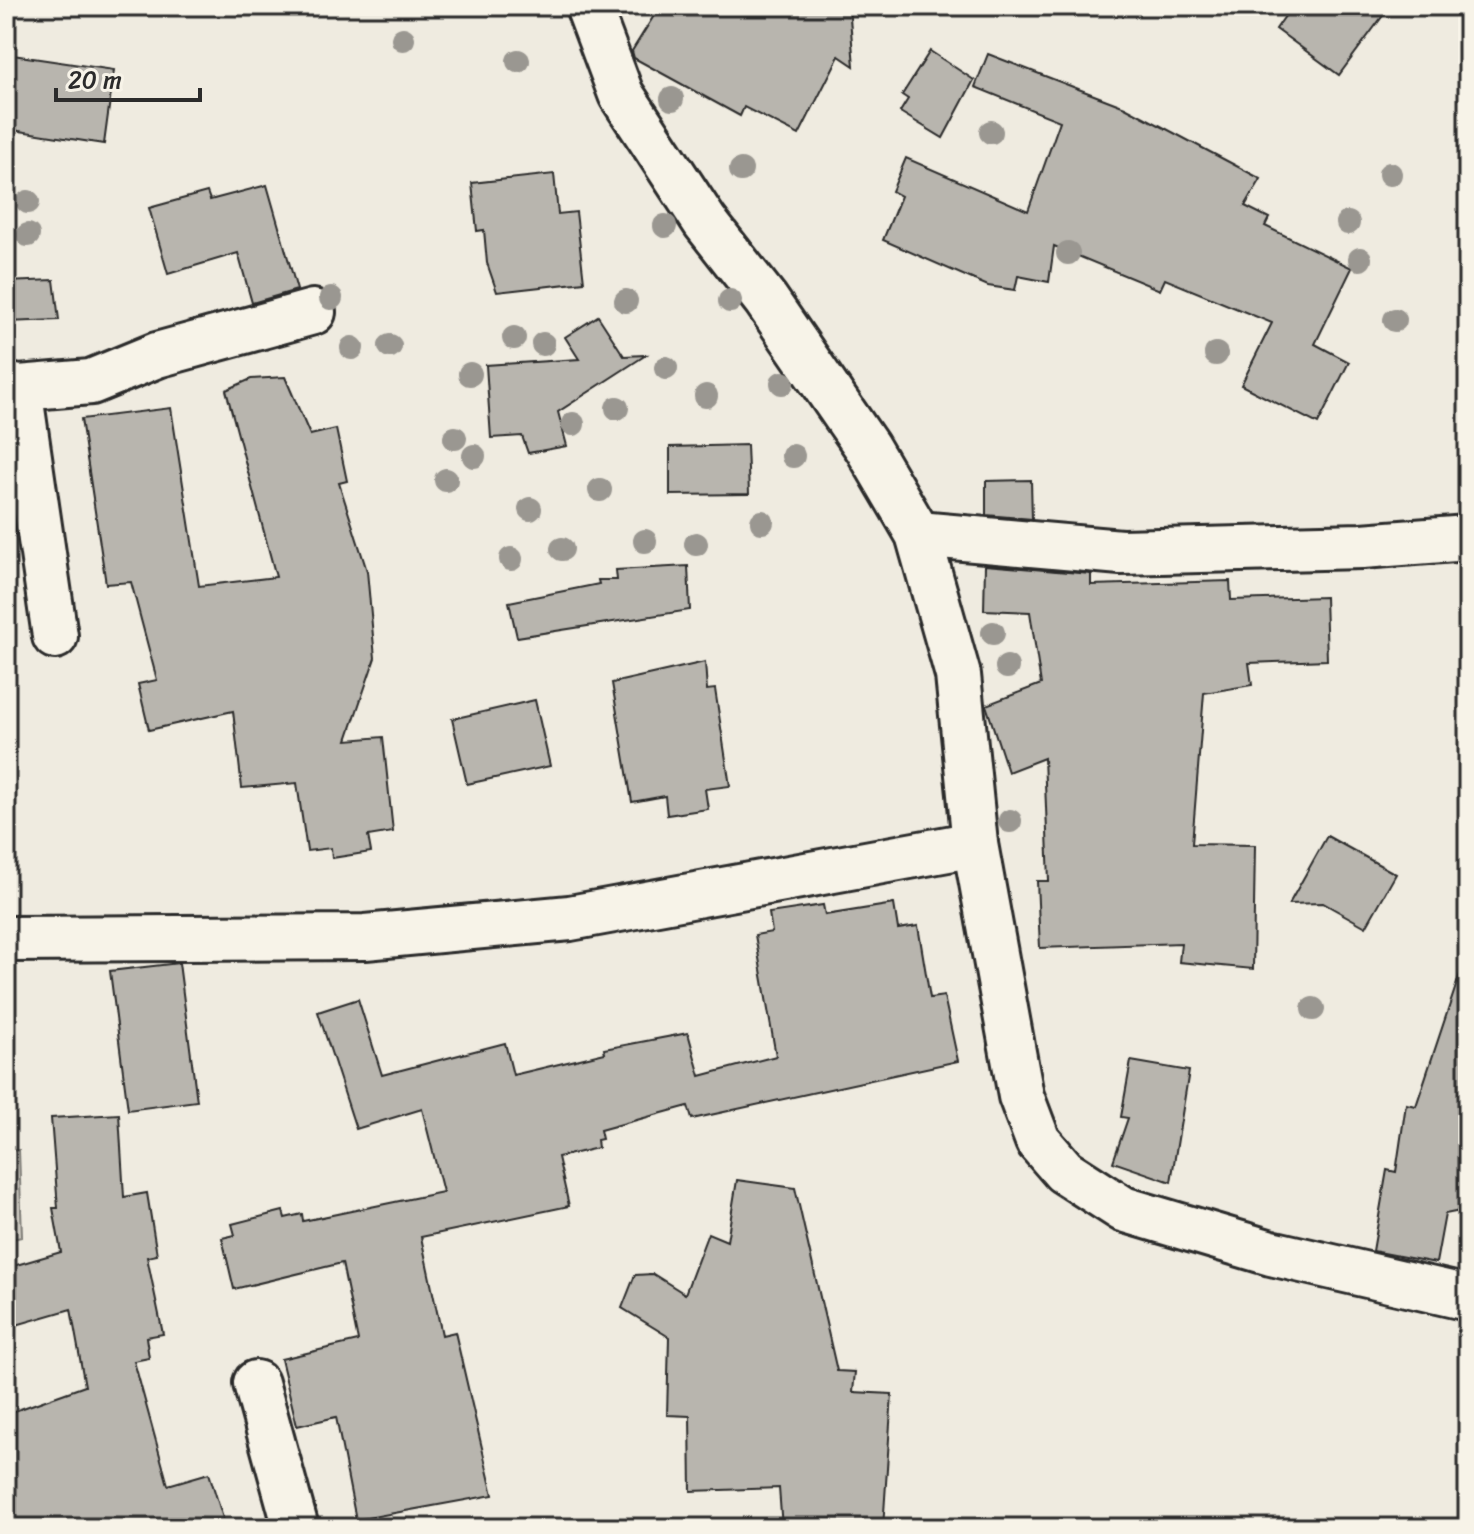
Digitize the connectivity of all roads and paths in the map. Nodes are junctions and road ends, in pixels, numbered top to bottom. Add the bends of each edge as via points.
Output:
1 (588, 6) edge
2 (313, 312) dead end
3 (13, 386) edge
4 (918, 534) junction
5 (1468, 538) edge
6 (55, 636) dead end
7 (975, 844) junction
8 (6, 939) edge
9 (1468, 1298) edge
10 (256, 1383) dead end
11 (296, 1528) edge

1 - 4 street via 621,94 705,222 867,447
2 - 3 street via 157,355 91,382
3 - 6 street
4 - 5 street via 1121,552
4 - 7 street via 958,675
7 - 8 street via 570,918 365,937
7 - 9 street via 1021,1096 1038,1141 1064,1171 1123,1209 1271,1253
10 - 11 street

